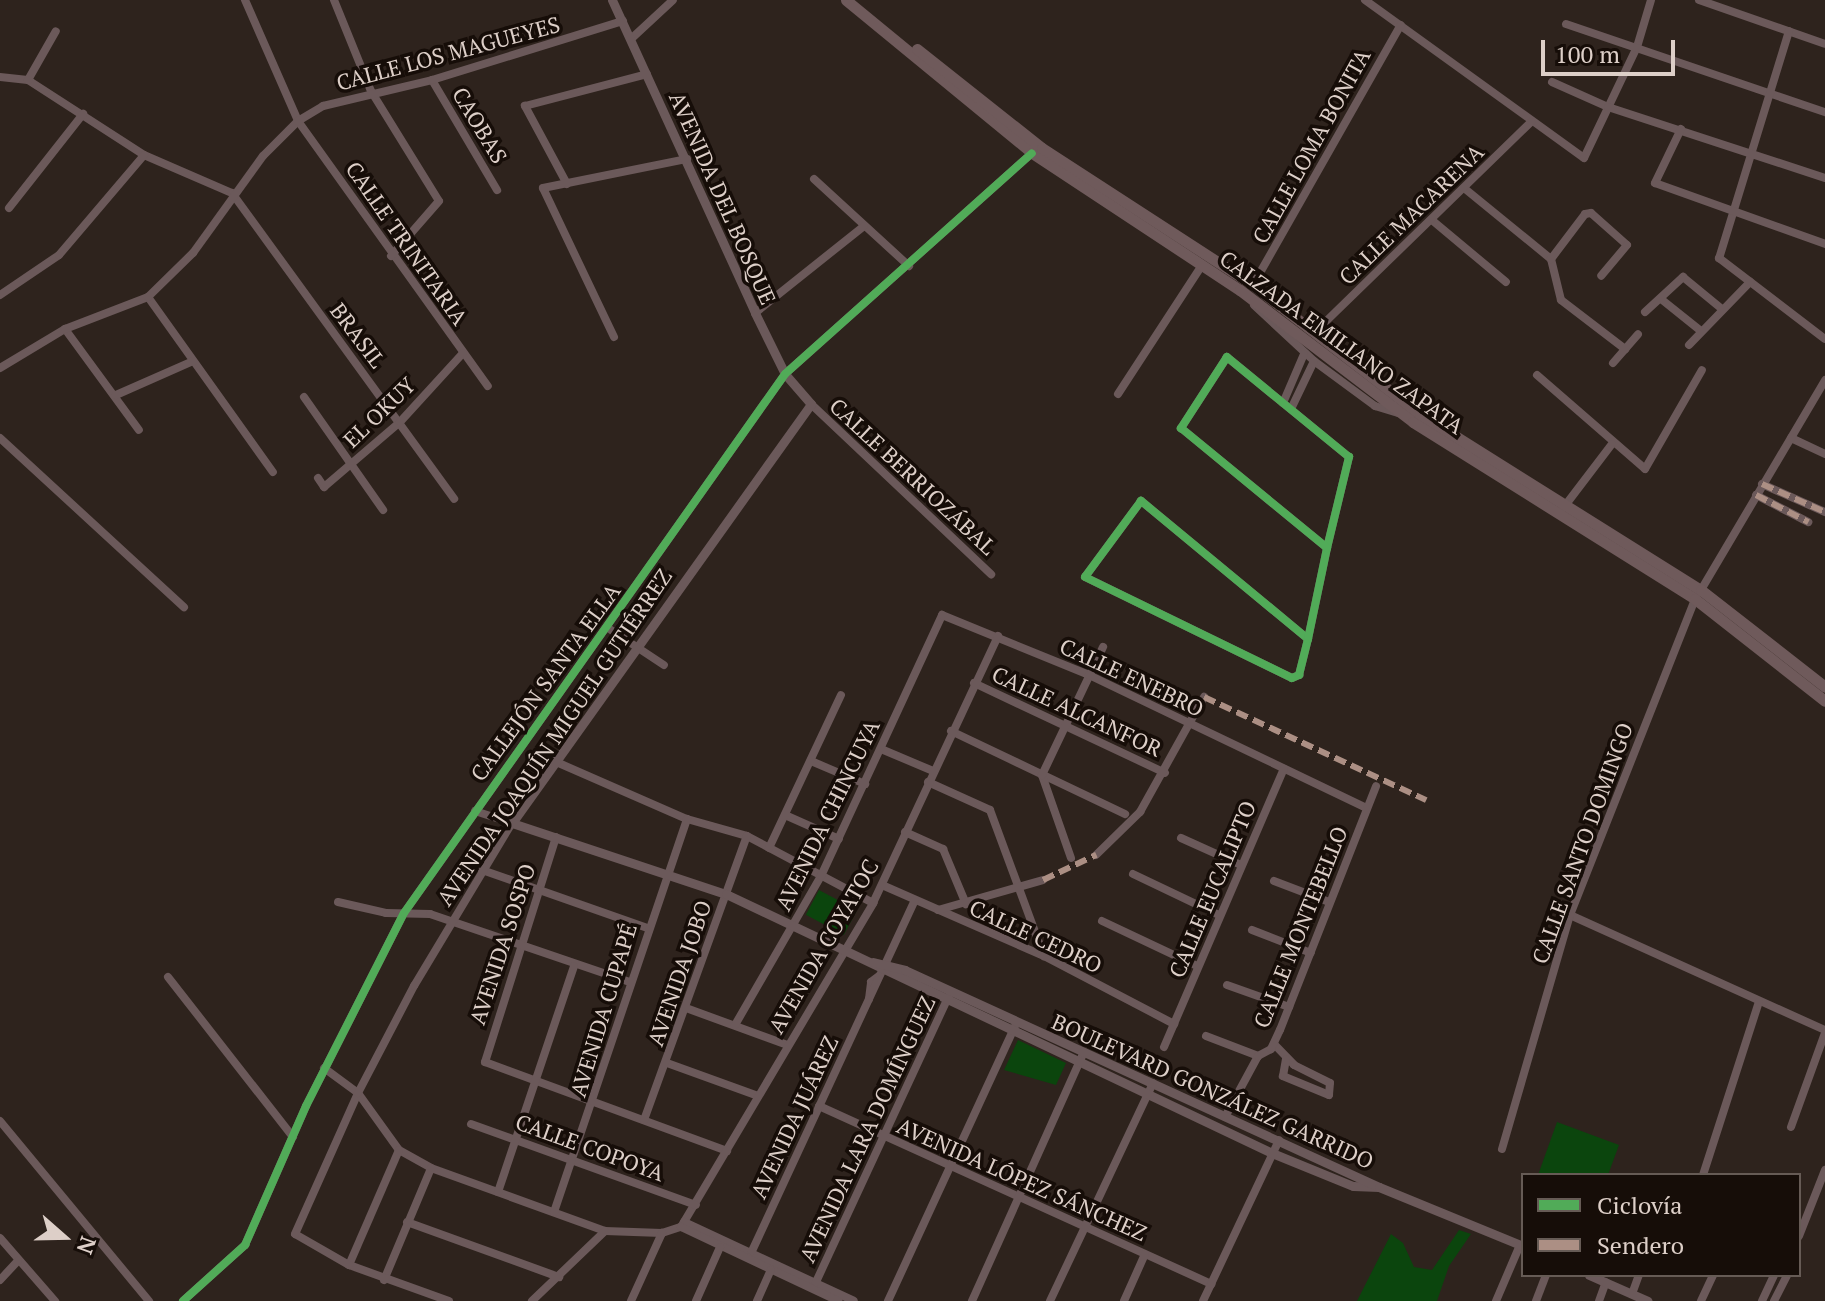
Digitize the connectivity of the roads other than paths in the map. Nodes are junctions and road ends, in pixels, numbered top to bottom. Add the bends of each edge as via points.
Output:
1 (245, 0) edge
2 (334, 0) edge
3 (612, 0) edge
4 (673, 0) edge
5 (846, 0) edge
6 (858, 0) edge
7 (1365, 0) edge
8 (1651, 0) edge
9 (1699, 0) edge
10 (623, 21) junction
11 (1566, 24) dead end
12 (1401, 25) junction
13 (56, 31) dead end
14 (1789, 31) junction
15 (631, 39) junction
16 (1825, 44) edge
17 (1637, 47) junction
18 (647, 74) junction
19 (0, 77) edge
20 (28, 80) junction
21 (432, 80) junction
22 (1552, 82) dead end
23 (371, 91) junction
24 (1768, 92) junction
25 (1608, 107) junction
26 (1825, 112) edge
27 (83, 114) junction
28 (298, 121) junction
29 (1531, 122) junction
30 (1005, 126) junction
31 (1681, 129) junction
32 (1753, 152) junction
33 (1032, 153) junction
34 (144, 155) junction
35 (687, 159) junction
36 (1825, 178) edge
37 (814, 179) dead end
38 (567, 184) junction
39 (1464, 188) junction
40 (497, 190) dead end
41 (232, 193) junction
42 (9, 208) dead end
43 (1733, 213) junction
44 (1433, 221) junction
45 (864, 226) junction
46 (1825, 244) edge
47 (391, 256) junction
48 (1551, 259) junction
49 (1202, 265) junction
50 (909, 266) junction
51 (1601, 276) dead end
52 (1506, 282) dead end
53 (1750, 282) junction
54 (1253, 285) junction
55 (1240, 290) junction
56 (0, 295) edge
57 (148, 297) junction
58 (1661, 299) junction
59 (1722, 309) junction
60 (1645, 312) dead end
61 (755, 313) junction
62 (65, 329) junction
63 (1316, 331) junction
64 (1701, 331) junction
65 (1638, 334) dead end
66 (614, 337) dead end
67 (1825, 339) edge
68 (1689, 345) dead end
69 (1625, 349) junction
70 (463, 353) junction
71 (1304, 354) junction
72 (193, 361) junction
73 (1314, 361) junction
74 (1613, 363) dead end
75 (0, 368) edge
76 (1702, 370) dead end
77 (785, 374) junction
78 (1537, 375) dead end
79 (1825, 380) edge
80 (488, 386) dead end
81 (1118, 394) dead end
82 (116, 395) junction
83 (304, 397) dead end
84 (1283, 403) junction
85 (811, 404) junction
86 (1291, 409) junction
87 (1403, 414) junction
88 (400, 422) junction
89 (139, 430) dead end
90 (0, 438) edge
91 (1791, 438) junction
92 (1612, 444) junction
93 (1825, 454) edge
94 (350, 465) junction
95 (273, 472) dead end
96 (318, 478) dead end
97 (1762, 484) junction
98 (1756, 495) junction
99 (454, 499) dead end
100 (1567, 503) junction
101 (383, 510) dead end
102 (1825, 512) edge
103 (1560, 514) junction
104 (1808, 522) dead end
105 (1327, 548) junction
106 (991, 574) dead end
107 (1698, 595) junction
108 (184, 607) dead end
109 (942, 615) joint
110 (608, 628) junction
111 (998, 636) junction
112 (1308, 639) junction
113 (1103, 647) dead end
114 (634, 649) junction
115 (1770, 651) junction
116 (664, 665) dead end
117 (1089, 675) junction
118 (974, 683) junction
119 (1825, 687) edge
120 (841, 695) dead end
121 (1204, 697) dead end
122 (1825, 701) edge
123 (1065, 725) junction
124 (1191, 725) junction
125 (951, 731) junction
126 (881, 749) junction
127 (554, 761) junction
128 (811, 761) junction
129 (1284, 769) junction
130 (933, 771) junction
131 (1165, 773) junction
132 (1042, 775) junction
133 (928, 782) junction
134 (865, 784) junction
135 (1376, 786) dead end
136 (1367, 808) junction
137 (475, 811) junction
138 (1125, 814) dead end
139 (785, 815) junction
140 (687, 819) junction
141 (512, 823) junction
142 (905, 832) junction
143 (747, 836) junction
144 (556, 837) junction
145 (1181, 838) dead end
146 (839, 839) junction
147 (769, 848) junction
148 (1096, 855) dead end
149 (1071, 858) dead end
150 (1241, 865) junction
151 (482, 870) junction
152 (666, 872) junction
153 (1133, 874) dead end
154 (821, 876) junction
155 (1043, 880) dead end
156 (1274, 881) dead end
157 (882, 885) junction
158 (1020, 888) junction
159 (537, 890) junction
160 (726, 894) junction
161 (915, 900) junction
162 (338, 902) dead end
163 (1329, 902) junction
164 (873, 903) junction
165 (966, 904) junction
166 (938, 911) junction
167 (404, 913) junction
168 (1219, 915) junction
169 (1570, 915) junction
170 (1102, 921) dead end
171 (449, 922) junction
172 (792, 926) junction
173 (648, 928) junction
174 (1252, 930) dead end
175 (519, 946) junction
176 (843, 948) junction
177 (1311, 953) junction
178 (1044, 956) junction
179 (574, 966) junction
180 (1197, 966) junction
181 (879, 967) junction
182 (168, 977) dead end
183 (630, 982) junction
184 (1227, 985) dead end
185 (949, 995) junction
186 (1759, 1002) junction
187 (1289, 1007) junction
188 (686, 1008) junction
189 (1174, 1024) junction
190 (735, 1025) junction
191 (1015, 1026) junction
192 (1825, 1031) edge
193 (1206, 1036) dead end
194 (1274, 1044) junction
195 (787, 1045) junction
196 (1164, 1047) dead end
197 (1258, 1056) junction
198 (1082, 1057) junction
199 (1286, 1059) junction
200 (667, 1063) junction
201 (324, 1068) junction
202 (1153, 1083) junction
203 (536, 1085) junction
204 (358, 1093) junction
205 (1148, 1094) junction
206 (758, 1096) junction
207 (594, 1102) junction
208 (819, 1106) junction
209 (1225, 1117) junction
210 (644, 1120) junction
211 (0, 1121) edge
212 (471, 1124) dead end
213 (1791, 1127) dead end
214 (885, 1136) junction
215 (293, 1137) junction
216 (519, 1139) junction
217 (1279, 1140) junction
218 (1502, 1149) dead end
219 (399, 1150) junction
220 (727, 1151) junction
221 (1272, 1153) junction
222 (573, 1159) junction
223 (953, 1167) junction
224 (431, 1168) junction
225 (1825, 1170) edge
226 (1704, 1173) edge
227 (1379, 1187) junction
228 (498, 1192) junction
229 (1021, 1197) junction
230 (696, 1205) junction
231 (554, 1212) junction
232 (407, 1222) junction
233 (682, 1224) junction
234 (1084, 1227) junction
235 (605, 1231) junction
236 (1801, 1231) edge
237 (662, 1233) junction
238 (0, 1238) edge
239 (1521, 1246) edge
240 (720, 1247) junction
241 (752, 1251) junction
242 (1145, 1254) junction
243 (18, 1261) junction
244 (349, 1265) junction
245 (771, 1270) junction
246 (559, 1277) junction
247 (1545, 1277) edge
248 (1594, 1277) edge
249 (1638, 1277) edge
250 (1712, 1277) edge
251 (1773, 1277) edge
252 (1786, 1277) edge
253 (0, 1280) edge
254 (384, 1280) junction
255 (816, 1282) junction
256 (1606, 1282) junction
257 (1211, 1284) junction
258 (1632, 1294) junction
259 (820, 1297) edge
260 (55, 1301) edge
261 (149, 1301) edge
262 (183, 1301) edge
263 (449, 1301) edge
264 (532, 1301) edge
265 (631, 1301) edge
266 (696, 1301) edge
267 (757, 1301) edge
268 (838, 1301) edge
269 (854, 1301) edge
270 (888, 1301) edge
271 (972, 1301) edge
272 (1050, 1301) edge
273 (1124, 1301) edge
274 (1203, 1301) edge
275 (1496, 1301) edge
276 (1536, 1301) edge
277 (1599, 1301) edge
278 (1648, 1301) edge
279 (1701, 1301) edge
280 (1762, 1301) edge
281 (1774, 1301) edge

1 - 28 street, CALLE TRINITARIA
2 - 23 street
3 - 10 street, AVENIDA DEL BOSQUE
4 - 15 street
5 - 30 main road, CALZADA EMILIANO ZAPATA
6 - 30 main road, CALZADA EMILIANO ZAPATA
7 - 12 street
8 - 17 street
9 - 14 street
10 - 15 street, AVENIDA DEL BOSQUE
10 - 21 street, CALLE LOS MAGUEYES
11 - 17 street
12 - 29 street
12 - 54 street, CALLE LOMA BONITA
13 - 20 street
14 - 16 street
14 - 24 street
15 - 18 street, AVENIDA DEL BOSQUE
17 - 24 street
17 - 25 street
18 - 35 street, AVENIDA DEL BOSQUE
18 - 38 street via 525,106
19 - 20 street
20 - 27 street
21 - 23 street, CALLE LOS MAGUEYES
21 - 40 street, CAOBAS
22 - 25 street
23 - 28 street, CALLE LOS MAGUEYES via 339,99
23 - 47 street via 439,201
24 - 26 street
24 - 32 street
25 - 29 street via 1584,158
25 - 31 street
27 - 34 street
27 - 42 street
28 - 41 street, CALLE LOS MAGUEYES
28 - 47 street, CALLE TRINITARIA
29 - 39 street, CALLE MACARENA
30 - 33 main road, CALZADA EMILIANO ZAPATA
30 - 54 main road, CALZADA EMILIANO ZAPATA
31 - 32 street
31 - 43 street via 1653,181
32 - 36 street
32 - 43 street
33 - 49 main road, CALZADA EMILIANO ZAPATA
33 - 50 street, CALLEJÓN SANTA ELLA
34 - 41 street
34 - 56 street via 42,272
35 - 38 street
35 - 61 street, AVENIDA DEL BOSQUE
37 - 45 street
38 - 66 street via 543,188
39 - 44 street, CALLE MACARENA
39 - 48 street
41 - 57 street, CALLE LOS MAGUEYES via 193,253
41 - 88 street, BRASIL
43 - 46 street
43 - 53 street via 1719,258
44 - 52 street
44 - 63 street, CALLE MACARENA
45 - 50 street
45 - 61 street
47 - 70 street, CALLE TRINITARIA
48 - 51 street via 1591,213 1627,245
48 - 69 street via 1561,300
49 - 55 main road, CALZADA EMILIANO ZAPATA
49 - 81 street
50 - 77 street, CALLEJÓN SANTA ELLA
53 - 59 street
53 - 67 street
54 - 63 main road, CALZADA EMILIANO ZAPATA
55 - 71 street
55 - 87 main road, CALZADA EMILIANO ZAPATA
57 - 62 street, CALLE LOS MAGUEYES
57 - 72 street
58 - 59 street via 1683,277
58 - 60 street
58 - 64 street
59 - 64 street
61 - 77 street, AVENIDA DEL BOSQUE
62 - 75 street, CALLE LOS MAGUEYES
62 - 82 street
63 - 100 main road, CALZADA EMILIANO ZAPATA via 1420,414
64 - 68 street
65 - 69 street
69 - 74 street
70 - 80 street, CALLE TRINITARIA
70 - 88 street, EL OKUY
71 - 73 street
71 - 84 street
72 - 82 street
72 - 95 street
73 - 86 street
73 - 87 street via 1375,406
76 - 92 street via 1645,469
77 - 85 street, AVENIDA DEL BOSQUE
77 - 110 street, CALLEJÓN SANTA ELLA
78 - 92 street via 1590,417
79 - 91 street, CALLE SANTO DOMINGO
82 - 89 street
83 - 94 street
84 - 86 street
84 - 105 street via 1227,357 1181,428
85 - 106 street, CALLE BERRIOZÁBAL
85 - 114 street, AVENIDA JOAQUÍN MIGUEL GUTIÉRREZ
86 - 105 street via 1349,457
87 - 103 main road, CALZADA EMILIANO ZAPATA
88 - 94 street, EL OKUY
88 - 99 street, BRASIL
90 - 108 street
91 - 93 street
91 - 97 street, CALLE SANTO DOMINGO
92 - 100 street
94 - 96 street, EL OKUY via 324,487
94 - 101 street
97 - 98 street, CALLE SANTO DOMINGO
97 - 102 street
98 - 104 street
98 - 107 street, CALLE SANTO DOMINGO
100 - 103 street
100 - 107 main road, CALZADA EMILIANO ZAPATA
103 - 107 main road, CALZADA EMILIANO ZAPATA
105 - 112 street
107 - 115 main road, CALZADA EMILIANO ZAPATA
107 - 169 street, CALLE SANTO DOMINGO
109 - 111 street, CALLE ENEBRO
109 - 126 street, AVENIDA CHINCUYA
110 - 114 street
110 - 137 street, CALLEJÓN SANTA ELLA
111 - 117 street, CALLE ENEBRO
111 - 118 street, AVENIDA COYATOC
112 - 112 street via 1299,675 1292,678 1085,577 1141,501
113 - 117 street
114 - 116 street
114 - 127 street, AVENIDA JOAQUÍN MIGUEL GUTIÉRREZ
115 - 119 main road, CALZADA EMILIANO ZAPATA
115 - 122 main road, CALZADA EMILIANO ZAPATA
117 - 123 street
117 - 124 street, CALLE ENEBRO
118 - 123 street, CALLE ALCANFOR
118 - 125 street, AVENIDA COYATOC
120 - 128 street
121 - 124 street
123 - 131 street, CALLE ALCANFOR
123 - 132 street
124 - 129 street, CALLE ENEBRO
124 - 131 street
125 - 130 street, AVENIDA COYATOC
125 - 132 street
126 - 130 street
126 - 134 street, AVENIDA CHINCUYA
127 - 140 street
127 - 141 street, AVENIDA JOAQUÍN MIGUEL GUTIÉRREZ
128 - 134 street
128 - 139 street
129 - 136 street, CALLE ENEBRO
129 - 150 street, CALLE EUCALIPTO
130 - 133 street, AVENIDA COYATOC
131 - 148 street via 1140,812
132 - 138 street
132 - 149 street
133 - 142 street, AVENIDA COYATOC
133 - 158 street via 990,810
134 - 146 street, AVENIDA CHINCUYA
135 - 136 street, CALLE MONTEBELLO
136 - 163 street, CALLE MONTEBELLO
137 - 141 street, BOULEVARD GONZÁLEZ GARRIDO
137 - 167 street, CALLEJÓN SANTA ELLA
139 - 146 street
139 - 147 street
140 - 143 street
140 - 152 street, AVENIDA CUPAPÉ
141 - 144 street, BOULEVARD GONZÁLEZ GARRIDO
141 - 151 street, AVENIDA JOAQUÍN MIGUEL GUTIÉRREZ
142 - 157 street, AVENIDA COYATOC
142 - 165 street via 943,849
143 - 147 street
143 - 160 street, AVENIDA JOBO
144 - 152 street, BOULEVARD GONZÁLEZ GARRIDO
144 - 159 street, AVENIDA SOSPO
145 - 150 street
146 - 154 street, AVENIDA CHINCUYA
147 - 154 street
150 - 168 street, CALLE EUCALIPTO
151 - 159 street
151 - 171 street, AVENIDA JOAQUÍN MIGUEL GUTIÉRREZ
152 - 160 street, BOULEVARD GONZÁLEZ GARRIDO
152 - 173 street, AVENIDA CUPAPÉ
153 - 168 street
154 - 164 street
154 - 172 street, AVENIDA CHINCUYA
155 - 158 street
156 - 163 street
157 - 161 street, CALLE CEDRO
157 - 164 street, AVENIDA COYATOC
158 - 165 street
158 - 178 street
159 - 173 street
159 - 175 street, AVENIDA SOSPO
160 - 172 street, BOULEVARD GONZÁLEZ GARRIDO
160 - 188 street, AVENIDA JOBO
161 - 166 street, CALLE CEDRO
161 - 181 street, AVENIDA JUÁREZ
162 - 167 street
163 - 177 street, CALLE MONTEBELLO
164 - 176 street, AVENIDA COYATOC
165 - 166 street
166 - 178 street, CALLE CEDRO
167 - 171 street via 430,914
167 - 201 street, CALLEJÓN SANTA ELLA
168 - 180 street, CALLE EUCALIPTO
169 - 186 street
169 - 218 street, CALLE SANTO DOMINGO
170 - 180 street
171 - 175 street
171 - 204 street, AVENIDA JOAQUÍN MIGUEL GUTIÉRREZ
172 - 176 street, BOULEVARD GONZÁLEZ GARRIDO
172 - 190 street, AVENIDA CHINCUYA
173 - 183 street, AVENIDA CUPAPÉ
174 - 177 street
175 - 179 street
175 - 203 street, AVENIDA SOSPO via 485,1062
176 - 181 street, BOULEVARD GONZÁLEZ GARRIDO
176 - 195 street, AVENIDA COYATOC
177 - 187 street, CALLE MONTEBELLO
178 - 189 street, CALLE CEDRO
179 - 183 street
179 - 203 street
180 - 189 street, CALLE EUCALIPTO
181 - 185 street, BOULEVARD GONZÁLEZ GARRIDO
181 - 208 street, AVENIDA JUÁREZ
182 - 215 street
183 - 207 street, AVENIDA CUPAPÉ
184 - 187 street
185 - 191 street, BOULEVARD GONZÁLEZ GARRIDO
185 - 214 street, AVENIDA LARA DOMÍNGUEZ
186 - 192 street
186 - 226 street
187 - 194 street, CALLE MONTEBELLO
188 - 190 street
188 - 200 street, AVENIDA JOBO
189 - 196 street, CALLE EUCALIPTO
190 - 195 street
191 - 198 street, BOULEVARD GONZÁLEZ GARRIDO
191 - 223 street
192 - 213 street
193 - 197 street
194 - 197 street, CALLE MONTEBELLO
194 - 199 street
195 - 206 street, AVENIDA COYATOC
197 - 209 street, CALLE MONTEBELLO
198 - 202 street, BOULEVARD GONZÁLEZ GARRIDO
198 - 205 street, BOULEVARD GONZÁLEZ GARRIDO
198 - 229 street
199 - 199 street via 1326,1080 1332,1087 1323,1095 1283,1076
200 - 206 street
200 - 210 street, AVENIDA JOBO
201 - 204 street
201 - 215 street, CALLEJÓN SANTA ELLA
202 - 205 street
202 - 209 street, BOULEVARD GONZÁLEZ GARRIDO
203 - 207 street
203 - 216 street
204 - 219 street
204 - 244 street, AVENIDA JOAQUÍN MIGUEL GUTIÉRREZ via 295,1236
205 - 221 street, BOULEVARD GONZÁLEZ GARRIDO
205 - 234 street
206 - 220 street, AVENIDA COYATOC
207 - 210 street
207 - 222 street, AVENIDA CUPAPÉ
208 - 214 street, AVENIDA LÓPEZ SÁNCHEZ
208 - 241 street, AVENIDA JUÁREZ
209 - 217 street, BOULEVARD GONZÁLEZ GARRIDO
210 - 220 street
211 - 261 street
212 - 216 street, CALLE COPOYA
214 - 223 street, AVENIDA LÓPEZ SÁNCHEZ
214 - 255 street, AVENIDA LARA DOMÍNGUEZ
215 - 262 street, CALLEJÓN SANTA ELLA via 245,1245
216 - 222 street, CALLE COPOYA
216 - 228 street
217 - 221 street
217 - 227 street, BOULEVARD GONZÁLEZ GARRIDO
219 - 224 street
219 - 244 street
220 - 230 street, AVENIDA COYATOC
221 - 227 street, BOULEVARD GONZÁLEZ GARRIDO via 1353,1186
221 - 257 street
222 - 230 street, CALLE COPOYA
222 - 231 street, AVENIDA CUPAPÉ
223 - 229 street, AVENIDA LÓPEZ SÁNCHEZ
223 - 270 street
224 - 228 street
224 - 232 street
225 - 236 street
227 - 239 street
228 - 231 street
229 - 234 street, AVENIDA LÓPEZ SÁNCHEZ
229 - 271 street
230 - 233 street, AVENIDA COYATOC
231 - 235 street
232 - 246 street
232 - 254 street
233 - 237 street
233 - 240 street
233 - 241 street
234 - 242 street, AVENIDA LÓPEZ SÁNCHEZ
234 - 272 street
235 - 237 street
235 - 246 street
237 - 265 street
238 - 243 street
239 - 275 street
240 - 245 street
240 - 266 street
241 - 255 street
242 - 257 street, AVENIDA LÓPEZ SÁNCHEZ
242 - 273 street
243 - 253 street
243 - 260 street
244 - 254 street
245 - 259 street
245 - 267 street
246 - 264 street
247 - 276 street
248 - 256 street
249 - 258 street
250 - 279 street
251 - 280 street
252 - 281 street
254 - 263 street
255 - 269 street
256 - 258 street
256 - 277 street
257 - 274 street
258 - 278 street
259 - 268 street

